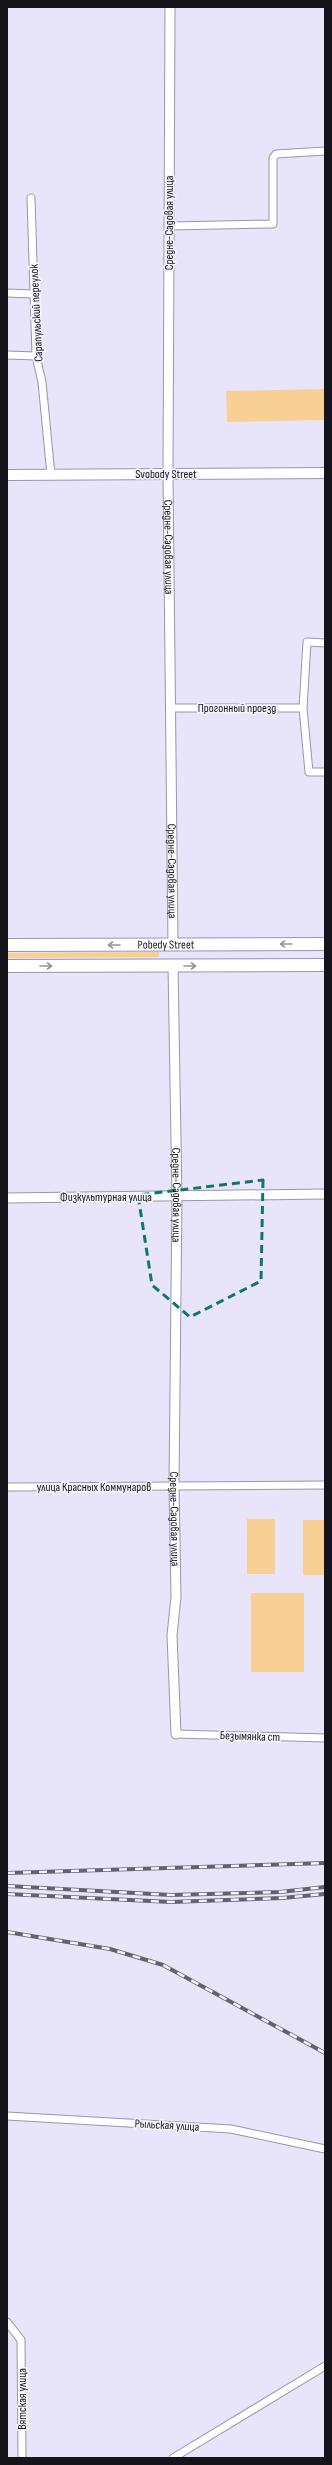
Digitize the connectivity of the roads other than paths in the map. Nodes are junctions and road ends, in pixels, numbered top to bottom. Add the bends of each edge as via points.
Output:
1 (170, 7) edge
2 (325, 151) edge
3 (31, 198) dead end
4 (169, 226) junction
5 (7, 293) edge
6 (33, 294) junction
7 (7, 355) edge
8 (36, 356) junction
9 (325, 473) edge
10 (168, 474) junction
11 (7, 475) edge
12 (51, 475) junction
13 (325, 643) edge
14 (171, 708) junction
15 (303, 708) junction
16 (325, 772) edge
17 (7, 944) edge
18 (325, 944) edge
19 (173, 945) junction
20 (325, 965) edge
21 (7, 966) edge
22 (173, 966) junction
23 (325, 1194) edge
24 (177, 1197) junction
25 (7, 1198) edge
26 (174, 1486) junction
27 (325, 1486) edge
28 (7, 1487) edge
29 (176, 1734) joint
30 (325, 1738) edge
31 (7, 2116) edge
32 (325, 2149) edge
33 (7, 2322) edge
34 (325, 2366) edge
35 (22, 2458) edge
36 (173, 2458) edge

1 - 4 street, Средне-Садовая улица
2 - 4 street via 276,154 273,158 273,224
3 - 6 street, Сарапульский переулок
4 - 10 street, Средне-Садовая улица
5 - 6 street
6 - 8 street, Сарапульский переулок
7 - 8 street
8 - 12 street, Сарапульский переулок via 42,382
9 - 10 main road, Svobody Street
10 - 12 main road, Svobody Street
10 - 14 street, Средне-Садовая улица
11 - 12 main road, Svobody Street
13 - 15 street via 307,642
14 - 15 street, Прогонный проезд
14 - 19 street, Средне-Садовая улица
15 - 16 street via 309,772
19 -> 17 main road, Pobedy Street
18 -> 19 main road, Pobedy Street
19 - 22 main road, Средне-Садовая улица
22 -> 20 main road, Pobedy Street
21 -> 22 main road, Pobedy Street
22 - 24 street, Средне-Садовая улица
23 - 24 street, Физкультурная улица
24 - 25 street, Физкультурная улица
24 - 26 street, Средне-Садовая улица
26 - 27 street, улица Красных Коммунаров
26 - 28 street, улица Красных Коммунаров
26 - 29 street, Средне-Садовая улица via 176,1597 172,1635
29 - 30 street, Безымянка ст
31 - 32 street, Рыльская улица via 231,2129
33 - 35 street, Вятская улица via 21,2340
34 - 36 street

